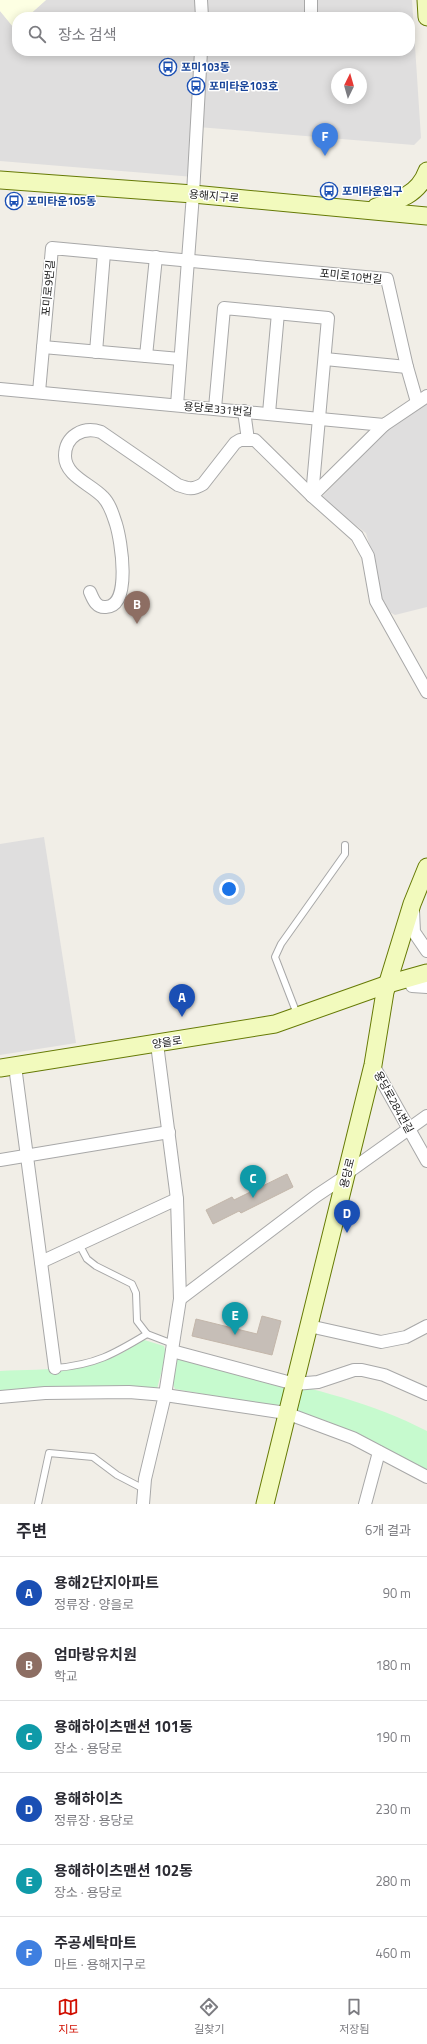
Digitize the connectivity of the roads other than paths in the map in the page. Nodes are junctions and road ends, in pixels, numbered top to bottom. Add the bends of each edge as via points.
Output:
1 (201, 0) edge
2 (311, 0) edge
3 (426, 0) edge
4 (202, 12) edge
5 (311, 12) edge
6 (427, 17) edge
7 (201, 56) edge
8 (427, 171) edge
9 (0, 180) edge
10 (193, 194) junction
11 (367, 210) junction
12 (427, 216) edge
13 (104, 252) junction
14 (156, 257) junction
15 (188, 260) junction
16 (278, 313) junction
17 (43, 347) junction
18 (96, 352) junction
19 (146, 356) junction
20 (180, 359) junction
21 (324, 359) junction
22 (407, 367) junction
23 (0, 389) edge
24 (39, 392) junction
25 (422, 399) edge
26 (177, 405) junction
27 (215, 408) junction
28 (244, 411) junction
29 (269, 413) junction
30 (319, 419) junction
31 (384, 425) junction
32 (248, 440) junction
33 (312, 496) junction
34 (90, 592) dead end
35 (427, 692) edge
36 (345, 845) dead end
37 (427, 867) edge
38 (412, 904) junction
39 (427, 951) edge
40 (422, 979) edge
41 (386, 988) junction
42 (298, 1016) junction
43 (157, 1044) junction
44 (373, 1064) junction
45 (7, 1067) edge
46 (427, 1116) edge
47 (409, 1129) junction
48 (169, 1132) junction
49 (27, 1156) junction
50 (0, 1160) edge
51 (427, 1161) edge
52 (347, 1174) junction
53 (177, 1199) junction
54 (79, 1244) junction
55 (41, 1262) junction
56 (180, 1299) junction
57 (309, 1326) junction
58 (427, 1326) edge
59 (147, 1334) junction
60 (172, 1347) junction
61 (55, 1368) joint
62 (295, 1384) junction
63 (165, 1394) junction
64 (427, 1394) edge
65 (0, 1396) edge
66 (286, 1414) junction
67 (379, 1452) junction
68 (427, 1477) edge
69 (144, 1489) junction
70 (38, 1504) edge
71 (143, 1504) edge
72 (265, 1504) edge
73 (365, 1504) edge

1 - 4 street
2 - 5 street
3 - 6 street
7 - 10 street
8 - 11 street via 417,189 409,195
9 - 10 street, 용해지구로
10 - 11 street, 용해지구로
10 - 15 street
11 - 12 street, 용해지구로
13 - 14 street, 포미로9번길
13 - 17 street, 포미로9번길 via 52,248
13 - 18 street
14 - 15 street, 포미로9번길
14 - 19 street
15 - 20 street
15 - 22 street, 포미로10번길 via 387,279
16 - 21 street via 328,318
16 - 27 street via 224,308
16 - 29 street
17 - 18 street
17 - 24 street, 포미로9번길
18 - 19 street
19 - 20 street
20 - 26 street
21 - 22 street
21 - 30 street
22 - 25 street, 포미로10번길
23 - 24 street, 용당로331번길
24 - 26 street, 용당로331번길
25 - 31 street
26 - 27 street, 용당로331번길
27 - 28 street, 용당로331번길
28 - 29 street, 용당로331번길
28 - 32 street
29 - 30 street, 용당로331번길
30 - 31 street, 용당로331번길
30 - 33 street
31 - 33 street
32 - 33 street via 254,440
32 - 34 street via 235,443 203,484 196,489 189,489 178,485 101,432 89,430 71,437 66,446 66,464 75,475 100,494 108,505 116,523 121,549 121,590 116,602 108,607 101,607 96,604
33 - 35 street via 357,536 368,556 376,601
36 - 42 lane via 345,854 281,944 275,957
37 - 38 street, 용당로
38 - 39 street via 414,932
38 - 41 street, 용당로
40 - 41 street, 양을로
41 - 42 street, 양을로
41 - 44 street, 용당로
42 - 43 street, 양을로 via 275,1024
43 - 45 street, 양을로
43 - 48 street
44 - 47 street, 용당로284번길
44 - 52 street, 용당로
45 - 49 street
46 - 47 street
47 - 51 street, 용당로284번길
47 - 52 street
48 - 49 street
48 - 53 street
49 - 50 street
49 - 55 street
52 - 56 street
52 - 57 street, 용당로
53 - 54 street
53 - 56 street
54 - 55 street
54 - 59 lane via 87,1259 96,1266 132,1284 136,1293 137,1320
55 - 61 street
56 - 60 street
57 - 58 street via 381,1342 406,1337
57 - 62 street, 용당로
59 - 60 lane
59 - 61 lane via 111,1356 79,1366
60 - 62 street
60 - 63 street
62 - 64 street via 318,1382 354,1370 362,1370 384,1375
62 - 66 street, 용당로
63 - 65 street via 91,1392
63 - 66 street
63 - 69 street
66 - 67 street via 353,1438
66 - 72 street, 용당로
67 - 68 street
67 - 73 street
69 - 70 lane via 117,1475 93,1457 49,1453
69 - 71 street

